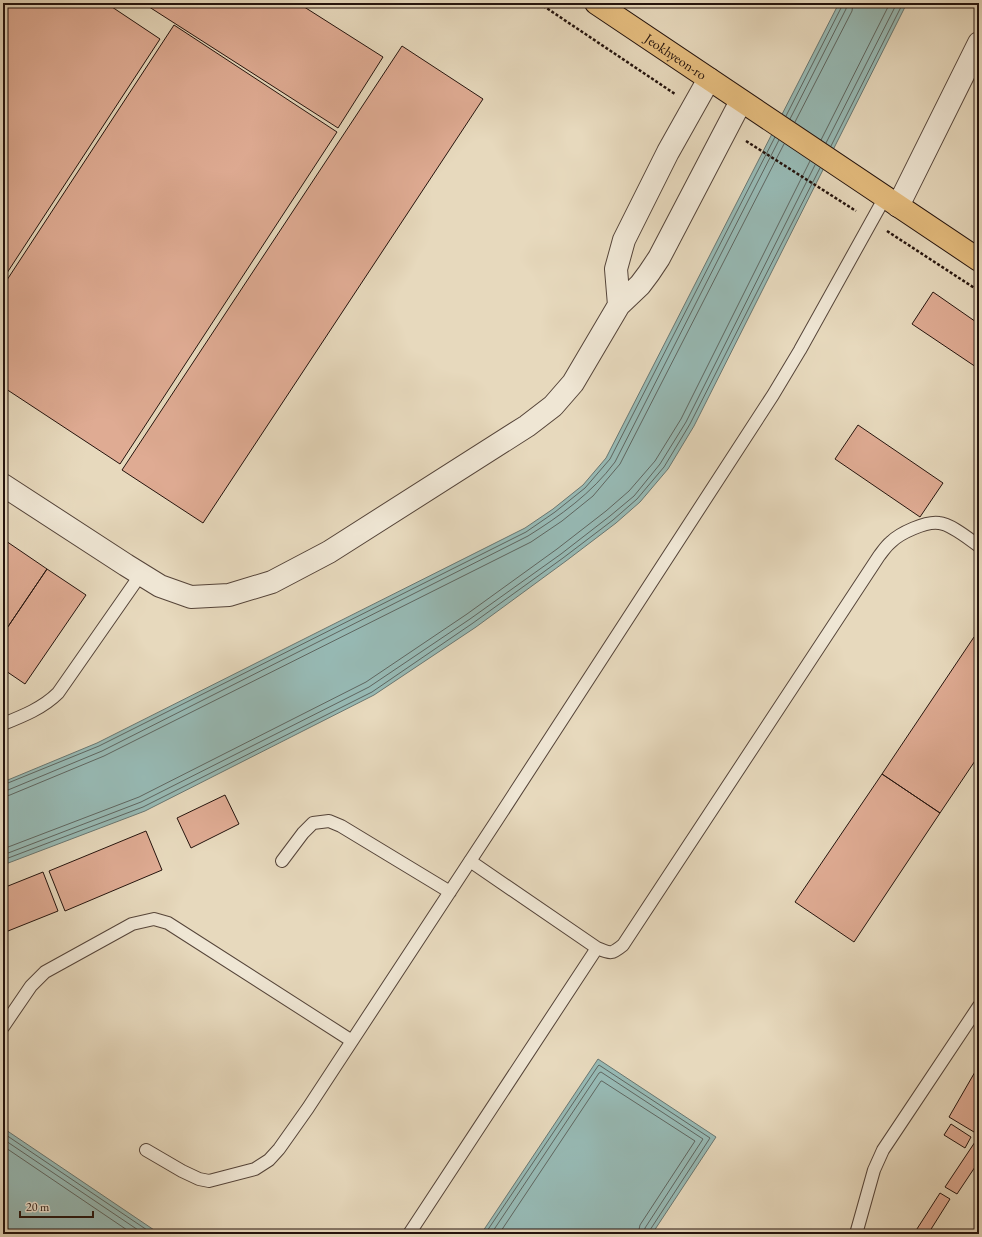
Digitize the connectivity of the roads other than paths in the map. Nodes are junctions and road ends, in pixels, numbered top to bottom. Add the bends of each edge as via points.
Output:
1 (596, 3) edge
2 (979, 42) edge
3 (709, 79) junction
4 (748, 106) junction
5 (891, 202) junction
6 (979, 260) edge
7 (619, 305) junction
8 (3, 485) edge
9 (979, 546) edge
10 (141, 574) junction
11 (3, 724) edge
12 (282, 861) dead end
13 (470, 862) junction
14 (450, 892) junction
15 (598, 948) junction
16 (979, 1006) edge
17 (3, 1027) edge
18 (352, 1041) junction
19 (146, 1150) dead end
20 (409, 1234) edge
21 (856, 1234) edge

1 - 3 main road, Jeokhyeon-ro
2 - 5 street
3 - 4 main road, Jeokhyeon-ro
3 - 7 street via 668,152 624,240 616,269
4 - 5 main road, Jeokhyeon-ro
4 - 7 street via 726,129 659,258 640,285
5 - 6 main road
5 - 13 lane via 872,221 773,395
7 - 10 street via 573,383 553,406 528,426 329,552 272,582 229,595 191,597 160,586
8 - 10 street
9 - 15 lane via 950,527 939,523 924,525 901,534 890,542 623,945 614,952
10 - 11 lane via 58,693 34,711
12 - 14 lane via 313,823 329,821
13 - 14 lane
13 - 15 lane
14 - 18 lane
15 - 20 lane
16 - 21 lane via 883,1150 874,1170
17 - 18 lane via 31,986 45,972 132,924 154,919 168,923
18 - 19 lane via 279,1149 269,1160 255,1169 209,1181 182,1171

